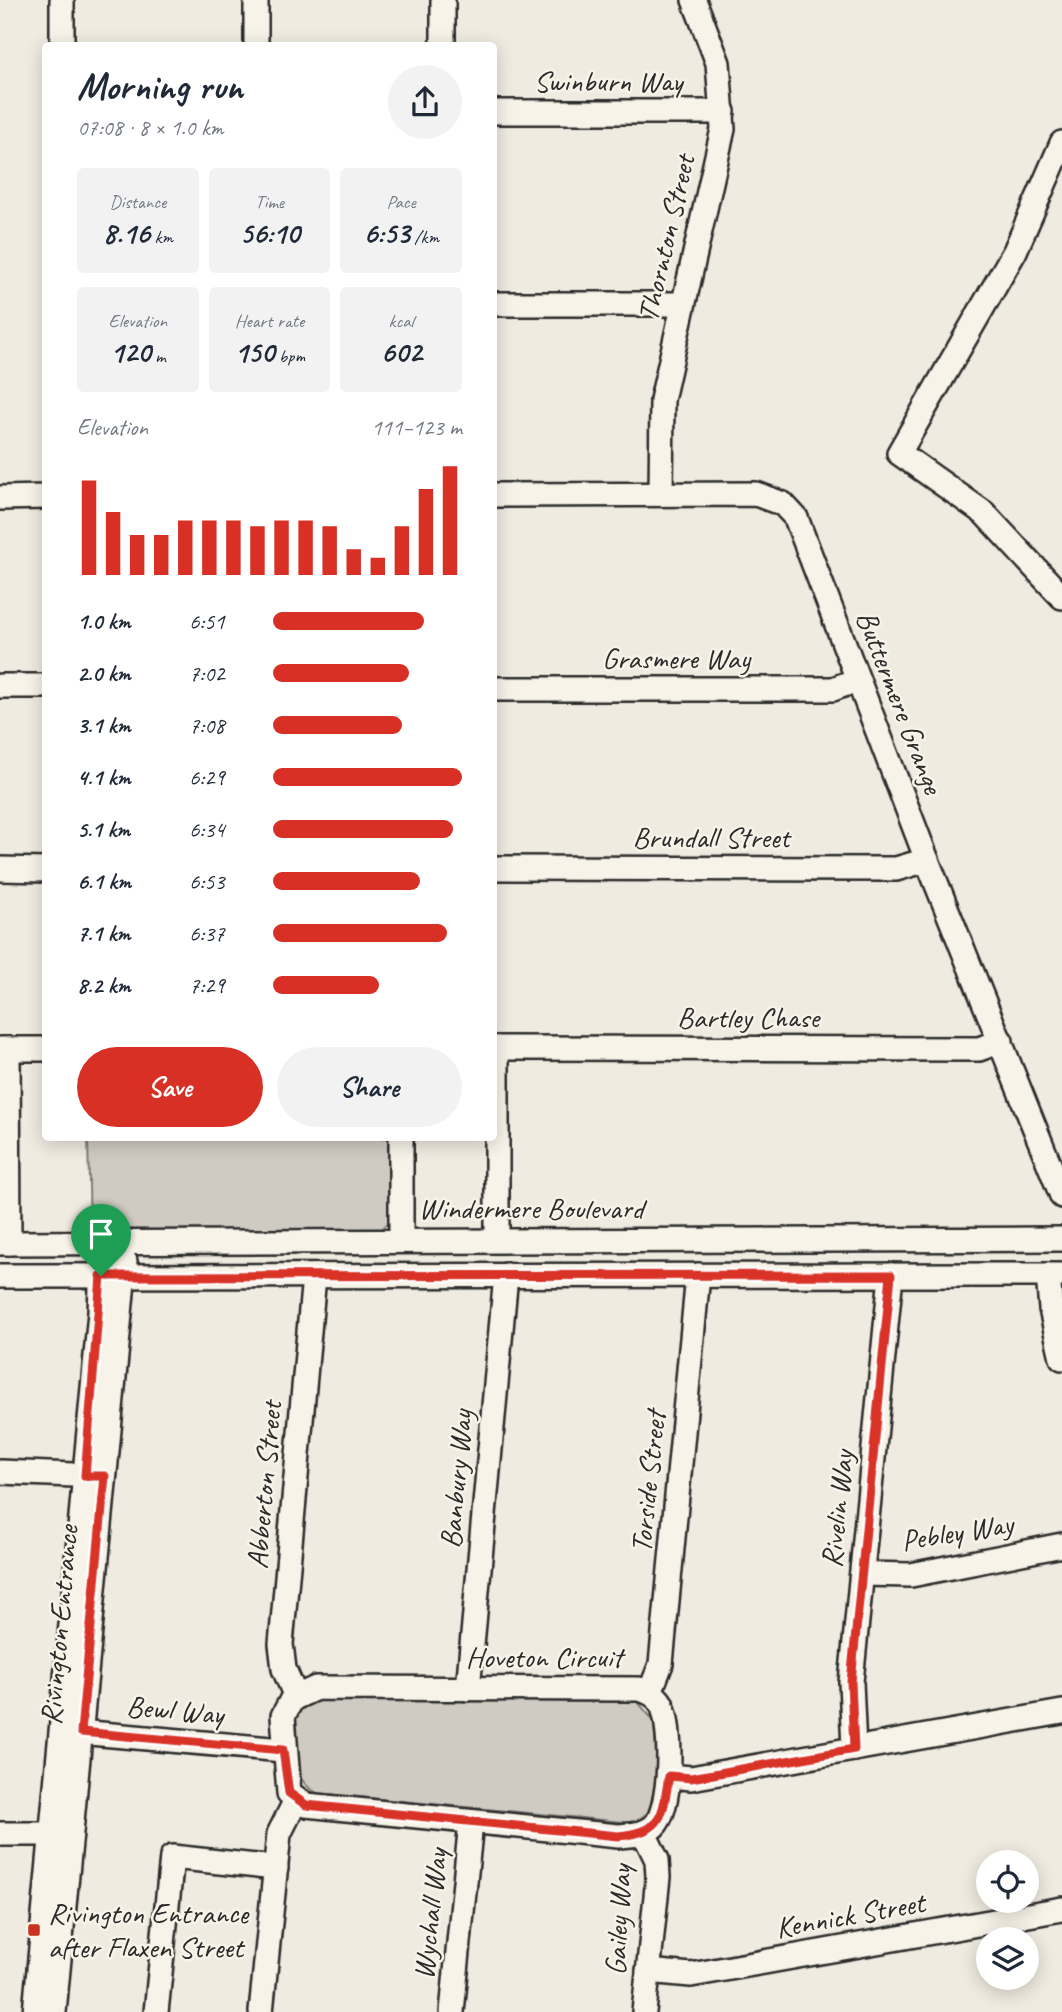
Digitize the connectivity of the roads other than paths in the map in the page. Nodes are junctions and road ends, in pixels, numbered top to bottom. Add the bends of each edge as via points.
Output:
1 (62, 0) edge
2 (256, 0) edge
3 (443, 0) edge
4 (694, 0) edge
5 (62, 42) edge
6 (256, 42) edge
7 (443, 42) edge
8 (723, 112) junction
9 (497, 113) edge
10 (1062, 143) edge
11 (497, 304) edge
12 (683, 304) junction
13 (661, 494) junction
14 (497, 495) edge
15 (42, 497) edge
16 (0, 498) edge
17 (1062, 597) edge
18 (857, 680) junction
19 (0, 686) edge
20 (42, 686) edge
21 (497, 690) edge
22 (927, 860) junction
23 (497, 868) edge
24 (0, 869) edge
25 (42, 870) edge
26 (1001, 1041) junction
27 (497, 1048) edge
28 (4, 1049) edge
29 (42, 1049) edge
30 (401, 1141) edge
31 (496, 1141) edge
32 (1062, 1196) edge
33 (1062, 1239) edge
34 (401, 1240) junction
35 (497, 1240) junction
36 (5, 1243) edge
37 (102, 1243) junction
38 (126, 1243) junction
39 (506, 1275) junction
40 (698, 1275) junction
41 (891, 1275) junction
42 (1055, 1275) edge
43 (0, 1276) edge
44 (113, 1276) junction
45 (314, 1276) junction
46 (1062, 1358) edge
47 (0, 1472) edge
48 (95, 1476) junction
49 (1062, 1545) edge
50 (862, 1574) junction
51 (468, 1689) junction
52 (650, 1692) junction
53 (296, 1696) junction
54 (1062, 1712) edge
55 (71, 1732) junction
56 (854, 1749) junction
57 (283, 1750) junction
58 (669, 1776) junction
59 (296, 1800) junction
60 (471, 1822) junction
61 (644, 1833) junction
62 (61, 1834) junction
63 (0, 1835) edge
64 (276, 1868) junction
65 (1062, 1909) edge
66 (648, 1971) junction
67 (35, 2012) edge
68 (54, 2012) edge
69 (156, 2012) edge
70 (261, 2012) edge
71 (452, 2012) edge
72 (644, 2012) edge

1 - 5 street
2 - 6 street
3 - 7 street
4 - 8 street, Thornton Street via 718,63
8 - 9 street, Swinburn Way
8 - 12 street, Thornton Street
10 - 17 street via 1015,251 900,453 984,513
11 - 12 street
12 - 13 street, Thornton Street via 662,400
13 - 14 street, Buttermere Grange
13 - 18 street, Buttermere Grange via 756,494 783,504 796,518
15 - 16 street
18 - 21 street, Grasmere Way via 833,689
18 - 22 street, Buttermere Grange
19 - 20 street
22 - 23 street, Brundall Street via 896,869
22 - 26 street, Buttermere Grange
24 - 25 street
26 - 27 street, Bartley Chase via 979,1049
26 - 32 street, Buttermere Grange
28 - 29 street
28 - 36 street
30 - 34 street
31 - 35 street
33 - 35 street, Windermere Boulevard
34 - 35 street, Windermere Boulevard
34 - 38 street, Windermere Boulevard
36 - 37 street, Windermere Boulevard
37 - 38 street, Windermere Boulevard
37 - 44 street, Rivington Entrance
38 - 44 street, Rivington Entrance
39 - 40 street
39 - 45 street
39 - 51 street, Banbury Way
40 - 41 street
40 - 52 street, Torside Street via 661,1664
41 - 42 street
41 - 50 street, Rivelin Way
42 - 46 street via 1051,1309
43 - 44 street
44 - 45 street
44 - 48 street, Rivington Entrance
45 - 53 street, Abberton Street via 281,1644 284,1669
47 - 48 street
48 - 55 street, Rivington Entrance
49 - 50 street, Pebley Way via 911,1575
50 - 56 street, Rivelin Way via 851,1682
51 - 52 street, Hoveton Circuit
51 - 53 street, Hoveton Circuit via 316,1688
52 - 58 street, Hoveton Circuit via 662,1704
53 - 57 street via 283,1716
54 - 56 street
55 - 57 street, Bewl Way
55 - 62 street, Rivington Entrance
56 - 58 street via 691,1778
57 - 59 street via 289,1793
58 - 61 street, Hoveton Circuit via 662,1815
59 - 60 street via 317,1807
59 - 64 street via 279,1835
60 - 61 street via 618,1836
60 - 71 street, Wychall Way
61 - 66 street, Gailey Way via 657,1860 658,1878
62 - 63 street
62 - 67 street, Rivington Entrance
62 - 68 street, Rivington Entrance
64 - 69 street via 172,1857
64 - 70 street
65 - 66 street, Kennick Street via 691,1975
66 - 72 street, Gailey Way

